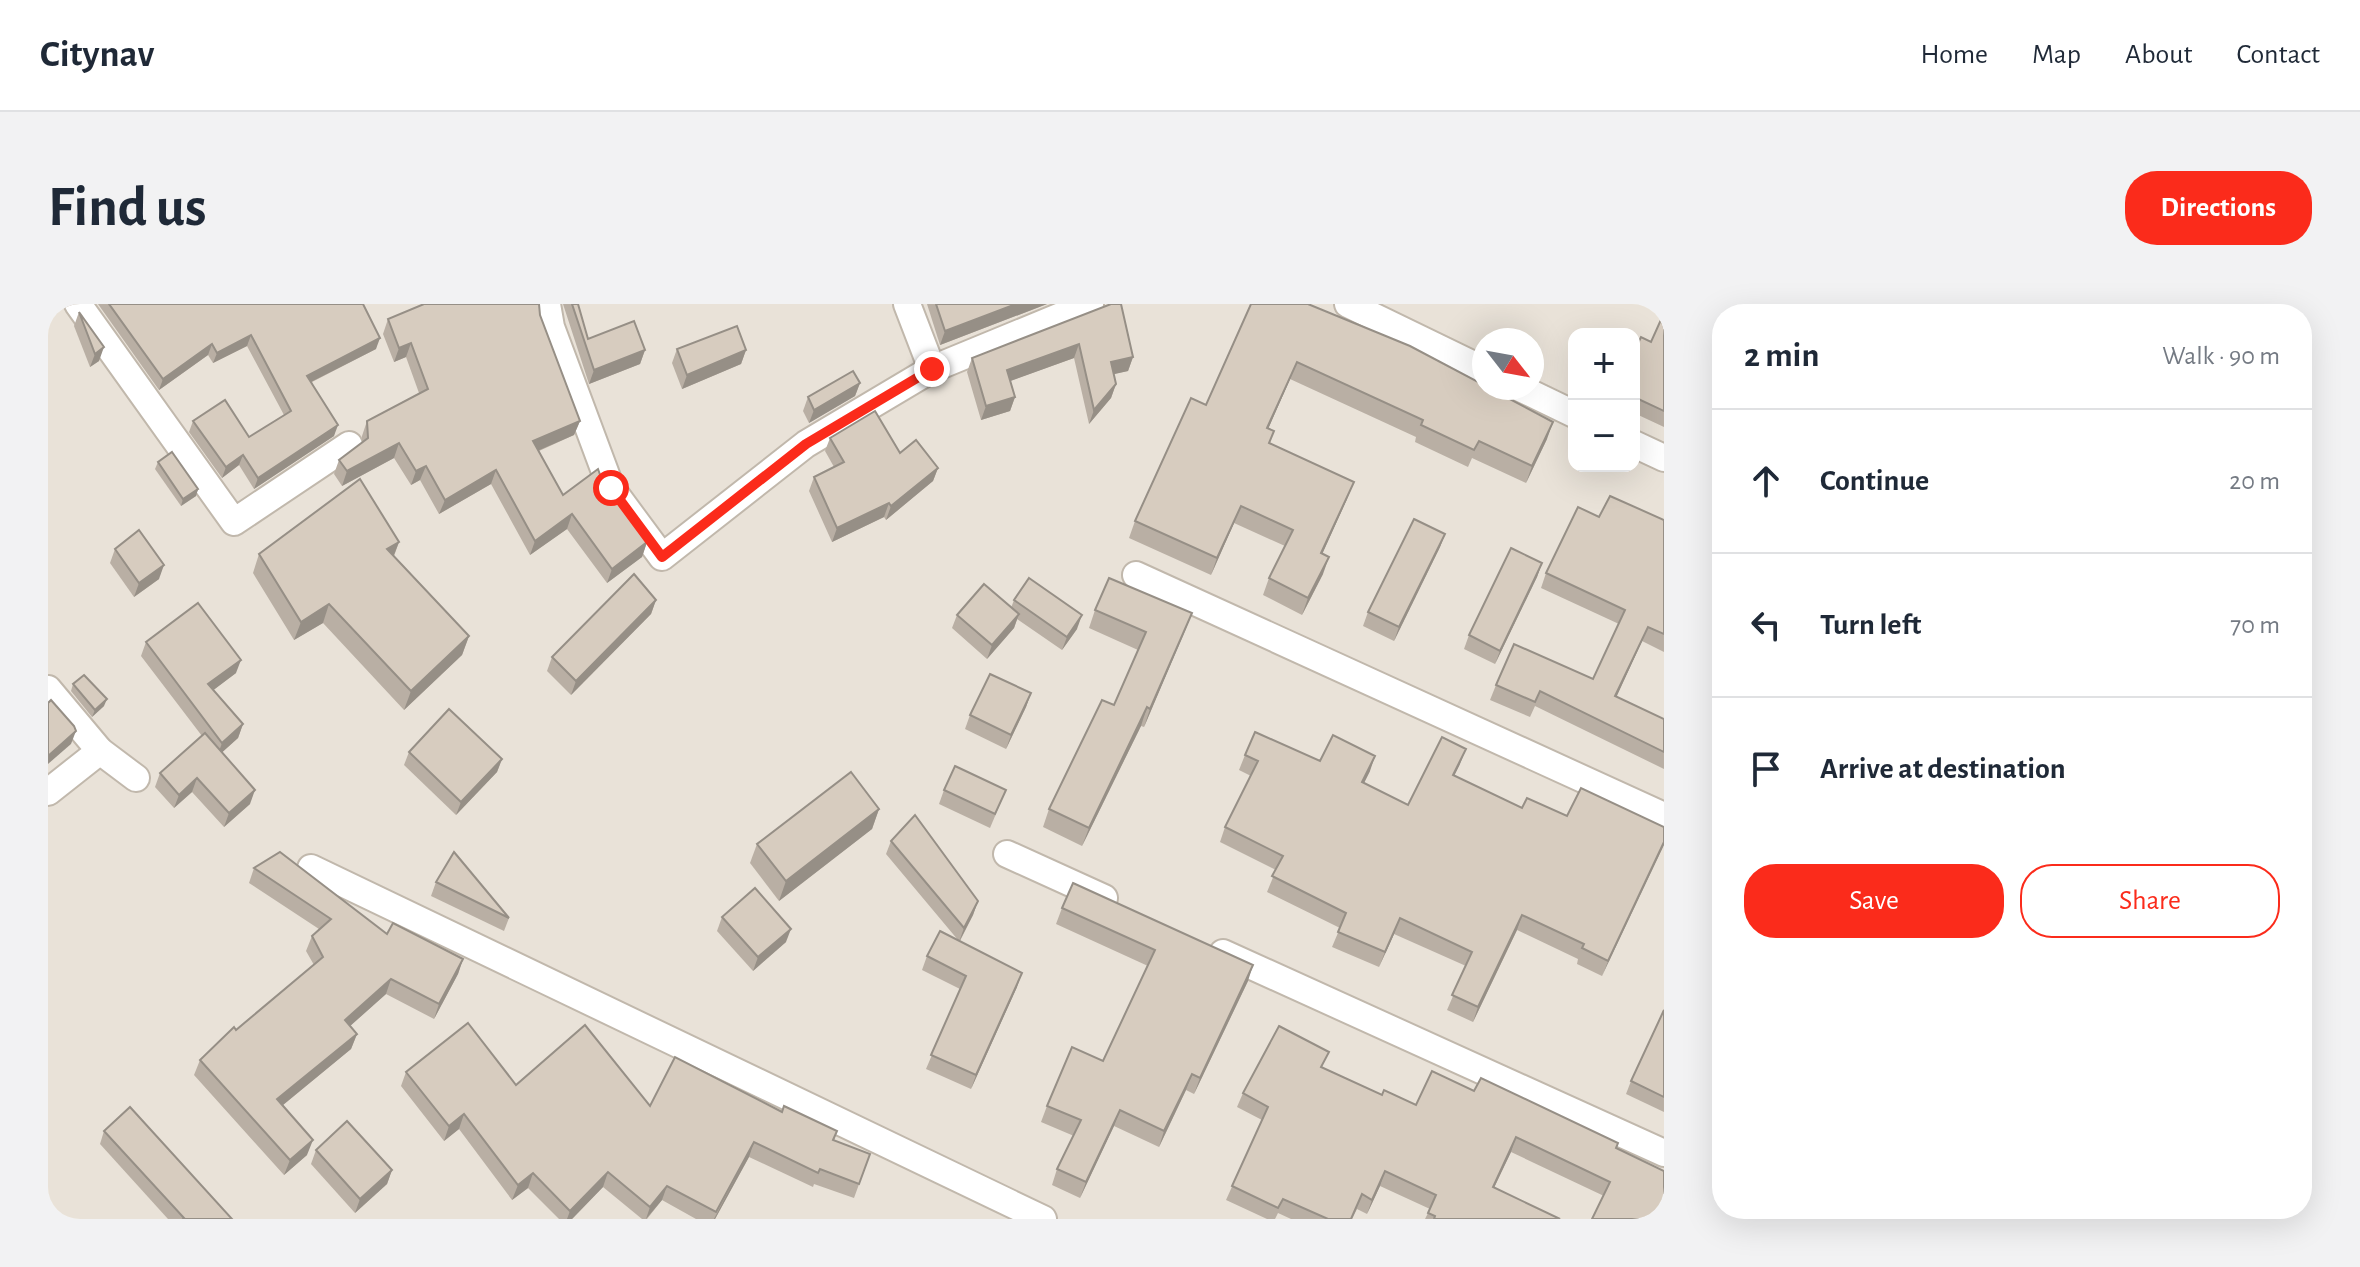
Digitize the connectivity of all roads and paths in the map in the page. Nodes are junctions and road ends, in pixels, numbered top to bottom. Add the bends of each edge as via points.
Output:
1 (78, 304) edge
2 (547, 304) edge
3 (907, 304) edge
4 (1090, 304) edge
5 (1348, 304) edge
6 (1472, 364) edge
7 (932, 369) junction
8 (1544, 400) edge
9 (1568, 411) edge
10 (349, 445) dead end
11 (1640, 447) edge
12 (1664, 458) edge
13 (1136, 575) dead end
14 (48, 689) edge
15 (100, 751) junction
16 (136, 778) dead end
17 (48, 792) edge
18 (1664, 816) edge
19 (1007, 854) dead end
20 (311, 868) dead end
21 (1121, 906) edge
22 (1207, 945) edge
23 (1664, 1153) edge
24 (1043, 1219) edge

1 - 10 street via 234,522
2 - 7 street via 611,488 662,557 806,444
3 - 7 street
4 - 7 street
5 - 6 street
8 - 9 street
11 - 12 street
13 - 18 street
14 - 15 street
15 - 16 street
15 - 17 street
19 - 21 street
20 - 24 street
22 - 23 street

